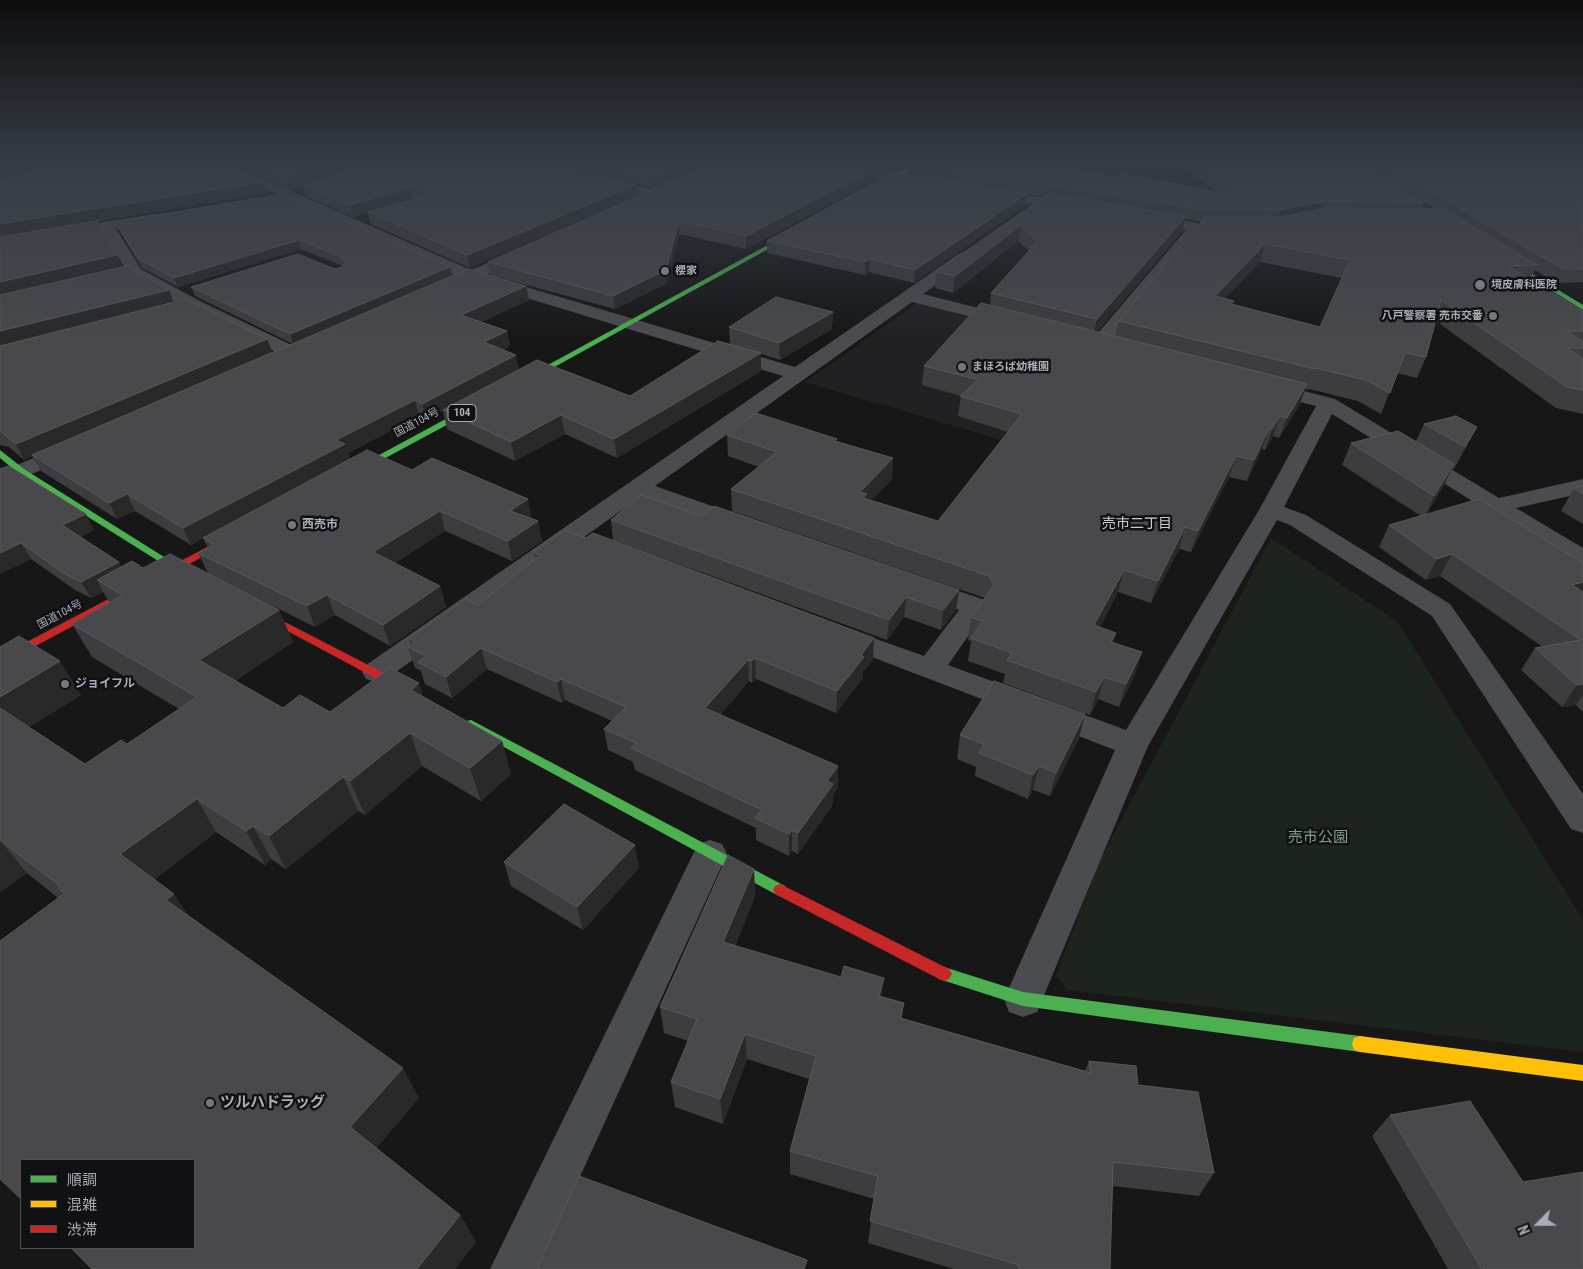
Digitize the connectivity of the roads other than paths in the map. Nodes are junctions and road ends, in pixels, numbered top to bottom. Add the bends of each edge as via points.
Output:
1 (135, 221) edge
2 (350, 221) edge
3 (360, 221) edge
4 (1161, 221) edge
5 (354, 223) junction
6 (808, 225) edge
7 (107, 226) junction
8 (1196, 227) junction
9 (1214, 227) edge
10 (0, 244) edge
11 (542, 245) edge
12 (980, 246) edge
13 (1490, 251) edge
14 (135, 272) junction
15 (471, 276) junction
16 (115, 277) edge
17 (425, 295) edge
18 (910, 296) junction
19 (194, 297) junction
20 (1583, 308) edge
21 (167, 312) edge
22 (628, 323) junction
23 (1023, 325) edge
24 (1099, 344) edge
25 (310, 345) edge
26 (293, 352) junction
27 (274, 360) edge
28 (797, 374) junction
29 (1242, 381) edge
30 (504, 390) edge
31 (487, 400) edge
32 (1328, 403) junction
33 (84, 443) edge
34 (0, 453) edge
35 (21, 471) junction
36 (339, 479) edge
37 (0, 480) edge
38 (1583, 486) edge
39 (637, 488) junction
40 (1497, 505) junction
41 (1271, 510) junction
42 (244, 531) edge
43 (759, 531) edge
44 (571, 534) junction
45 (598, 544) edge
46 (1583, 558) edge
47 (174, 568) junction
48 (900, 580) edge
49 (199, 581) edge
50 (243, 604) edge
51 (820, 627) edge
52 (0, 661) edge
53 (930, 669) junction
54 (376, 672) junction
55 (427, 700) edge
56 (462, 719) edge
57 (1133, 745) junction
58 (1583, 820) edge
59 (710, 854) junction
60 (1023, 999) junction
61 (1583, 1073) edge
62 (514, 1269) edge

1 - 7 street
2 - 5 street
3 - 5 street
4 - 8 street
5 - 15 street
6 - 22 main road
7 - 10 street
7 - 14 street
8 - 9 street
8 - 24 street
11 - 15 street
12 - 18 street
13 - 20 main road
14 - 16 street
14 - 19 street via 176,295
15 - 17 street
15 - 22 street
18 - 23 street
18 - 28 street
19 - 21 street
19 - 26 street
22 - 28 street
22 - 30 main road
25 - 26 street
26 - 27 street
28 - 39 street
29 - 32 street
31 - 36 main road, 国道104号 / 104
32 - 40 street
32 - 41 street
33 - 35 street
34 - 35 main road
35 - 37 street
35 - 47 main road
38 - 40 street
39 - 43 street
39 - 44 street
40 - 46 street
41 - 57 street
41 - 58 street via 1298,520 1441,610
42 - 47 main road, 国道104号
44 - 45 street
44 - 54 street
47 - 49 main road
47 - 52 main road, 国道104号
48 - 53 street via 976,606
50 - 54 main road
51 - 53 street
53 - 57 street
54 - 55 main road
56 - 59 main road
57 - 60 street
59 - 60 main road via 943,974
59 - 62 street
60 - 61 main road

